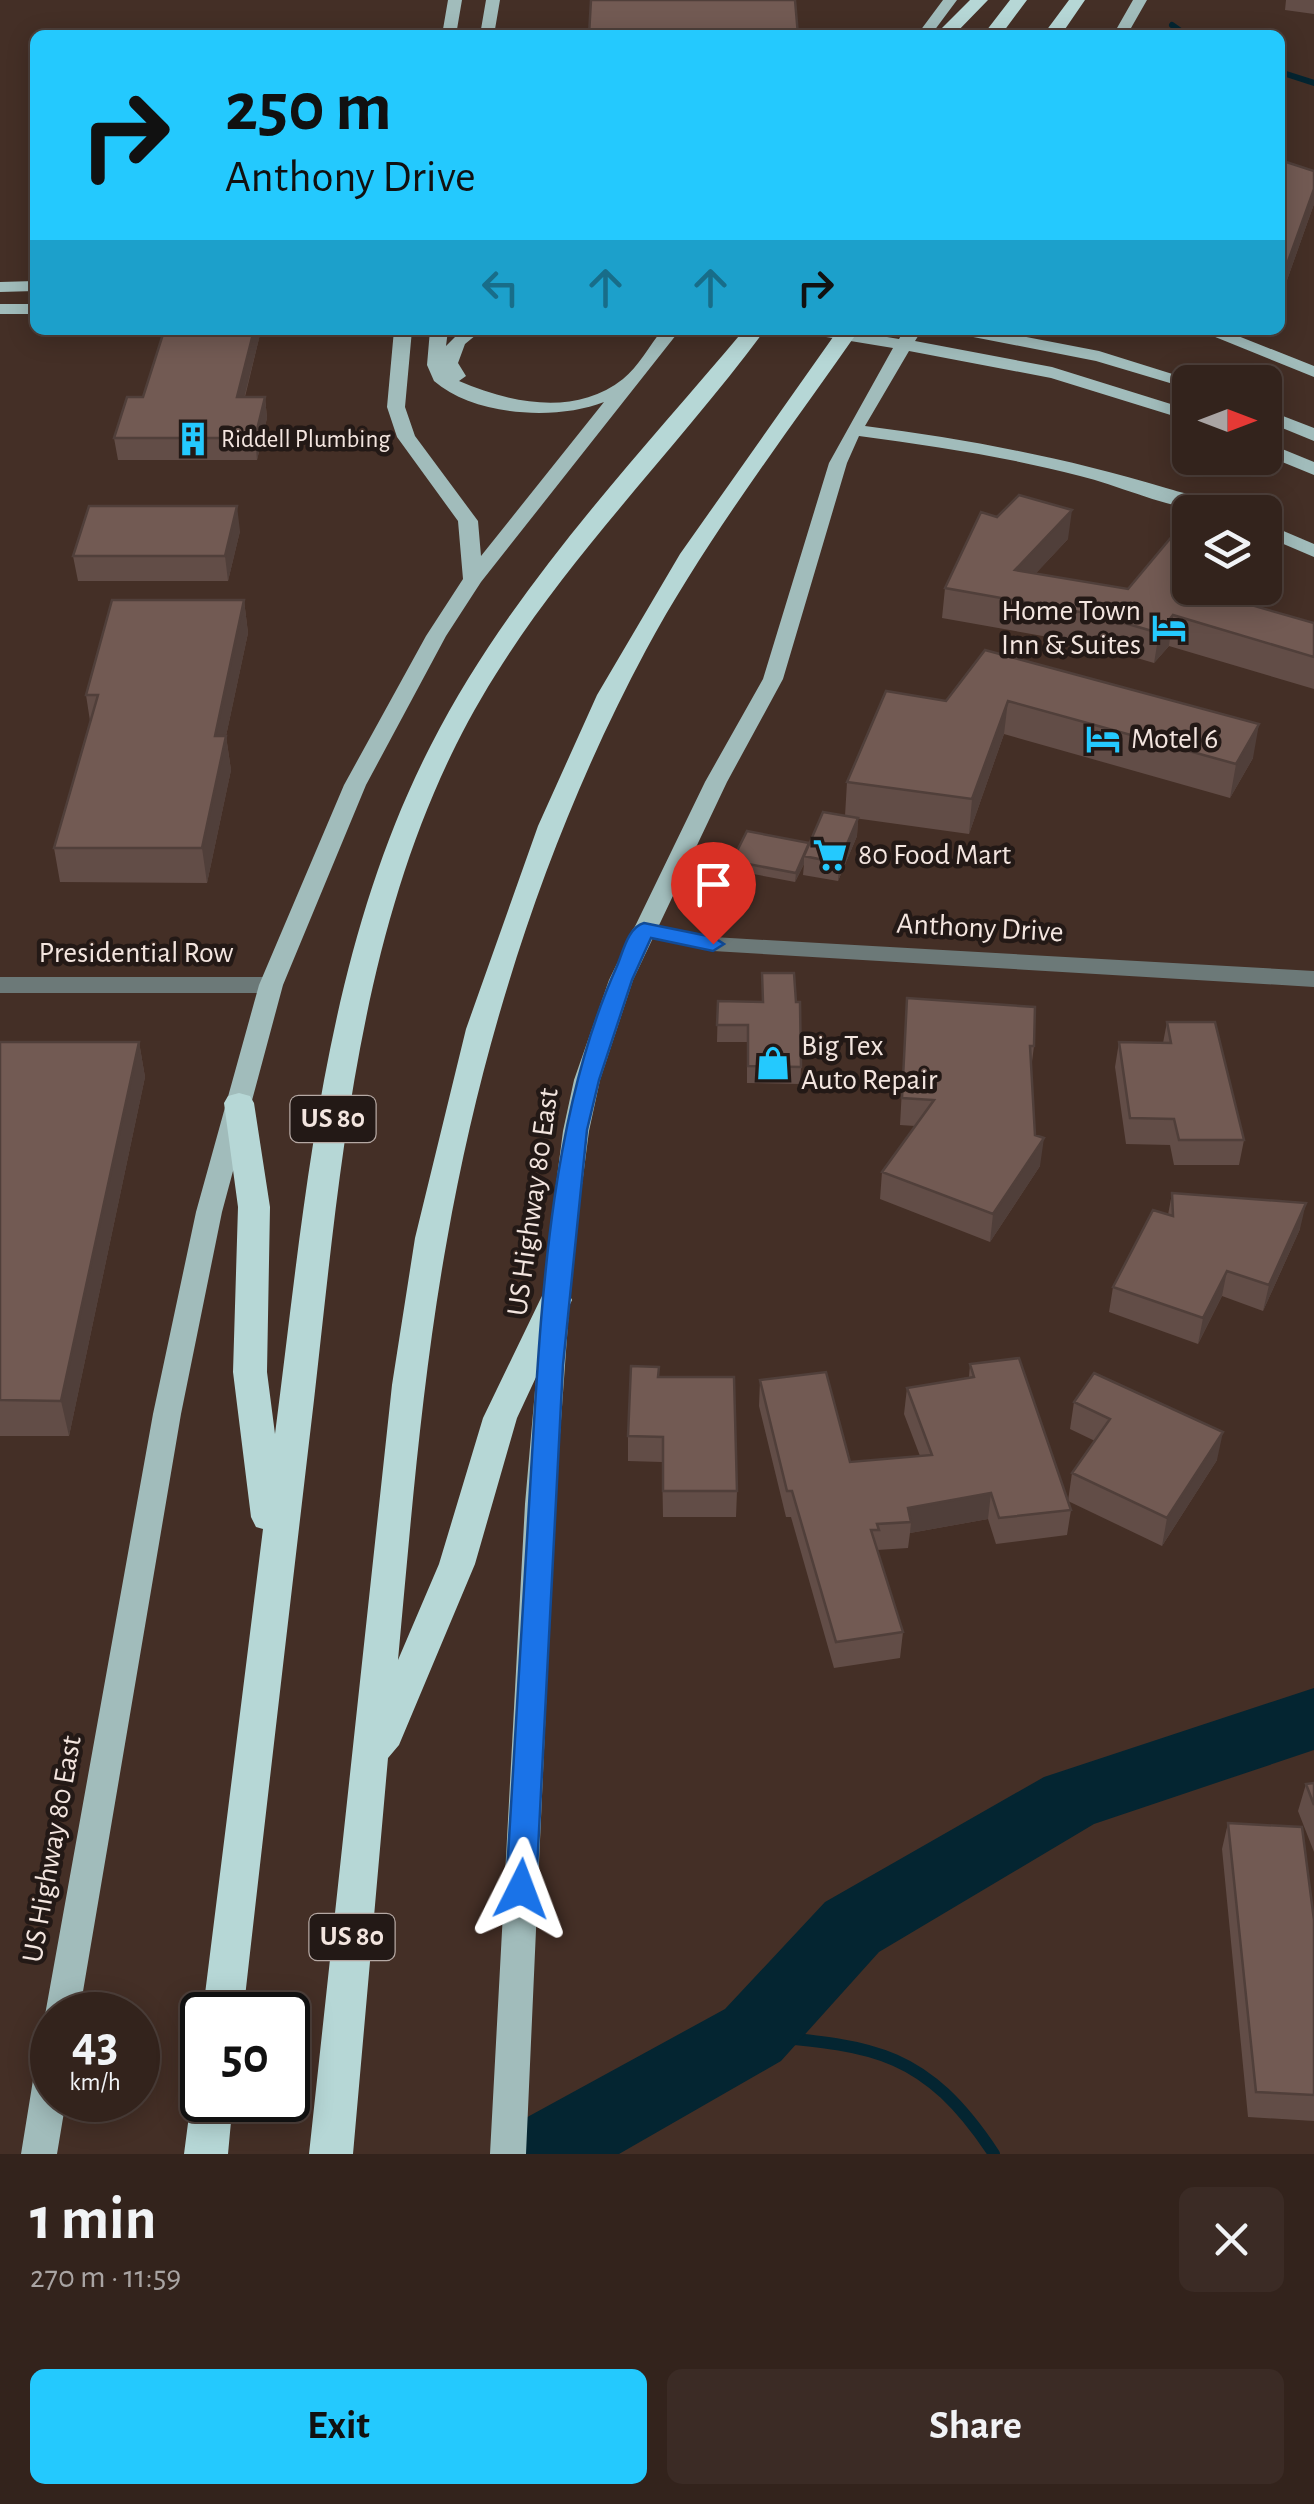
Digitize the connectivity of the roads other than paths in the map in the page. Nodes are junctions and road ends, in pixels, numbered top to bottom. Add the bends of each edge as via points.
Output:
1 (454, 0) edge
2 (493, 0) edge
3 (950, 0) edge
4 (980, 0) edge
5 (1019, 0) edge
6 (1076, 0) edge
7 (1084, 0) edge
8 (1140, 0) edge
9 (450, 30) edge
10 (488, 30) edge
11 (928, 30) edge
12 (949, 30) edge
13 (996, 30) edge
14 (1055, 30) edge
15 (1080, 30) dead end
16 (1123, 30) edge
17 (0, 286) edge
18 (30, 286) edge
19 (0, 309) edge
20 (30, 309) edge
21 (403, 335) edge
22 (439, 335) edge
23 (466, 335) edge
24 (668, 335) edge
25 (751, 335) edge
26 (843, 335) edge
27 (846, 335) edge
28 (910, 335) edge
29 (992, 335) edge
30 (1221, 335) edge
31 (637, 372) junction
32 (1314, 372) edge
33 (1172, 378) edge
34 (465, 388) junction
35 (1172, 410) edge
36 (1282, 421) edge
37 (853, 430) junction
38 (1314, 435) edge
39 (1282, 455) edge
40 (1314, 469) edge
41 (1172, 496) edge
42 (1282, 537) edge
43 (1314, 552) edge
44 (473, 579) junction
45 (644, 930) junction
46 (1314, 979) edge
47 (0, 985) edge
48 (271, 985) junction
49 (239, 1103) junction
50 (556, 1300) junction
51 (274, 1560) junction
52 (367, 1775) junction
53 (66, 1992) edge
54 (225, 1992) edge
55 (44, 2122) edge
56 (210, 2122) edge
57 (39, 2154) edge
58 (206, 2154) edge
59 (332, 2154) edge
60 (508, 2154) edge

1 - 9 main road
2 - 10 main road
3 - 11 main road
4 - 12 highway
5 - 13 highway
6 - 14 highway
7 - 15 highway
8 - 16 main road
17 - 18 main road
19 - 20 main road
21 - 44 main road via 396,407 406,437 468,521
22 - 34 main road via 436,365 443,380
23 - 34 main road via 449,363
24 - 31 main road, US Highway 80 East
25 - 51 highway, US 80 via 556,572 497,655 414,812 370,946 345,1054
26 - 35 main road via 1022,366
27 - 52 highway, US 80 via 646,631 610,694 524,896 458,1113 432,1236 408,1377
28 - 37 main road, US Highway 80 East
29 - 33 main road
30 - 32 main road
31 - 34 main road via 606,396 558,408 500,404
31 - 44 main road, US Highway 80 East
36 - 38 main road
37 - 41 main road via 1021,454
37 - 45 main road, US Highway 80 East via 773,679
39 - 40 main road
42 - 43 main road
44 - 48 main road, US Highway 80 East via 355,785
45 - 46 street, Anthony Drive via 725,945
45 - 50 main road, US Highway 80 East via 587,1080
47 - 48 street, Presidential Row
48 - 49 main road, US Highway 80 East
49 - 51 highway via 254,1207 250,1372
49 - 53 main road, US Highway 80 East via 167,1414
50 - 52 highway via 500,1418 457,1564
50 - 60 main road, US Highway 80 East
51 - 54 highway, US 80
52 - 59 highway, US 80
55 - 57 main road
56 - 58 highway

